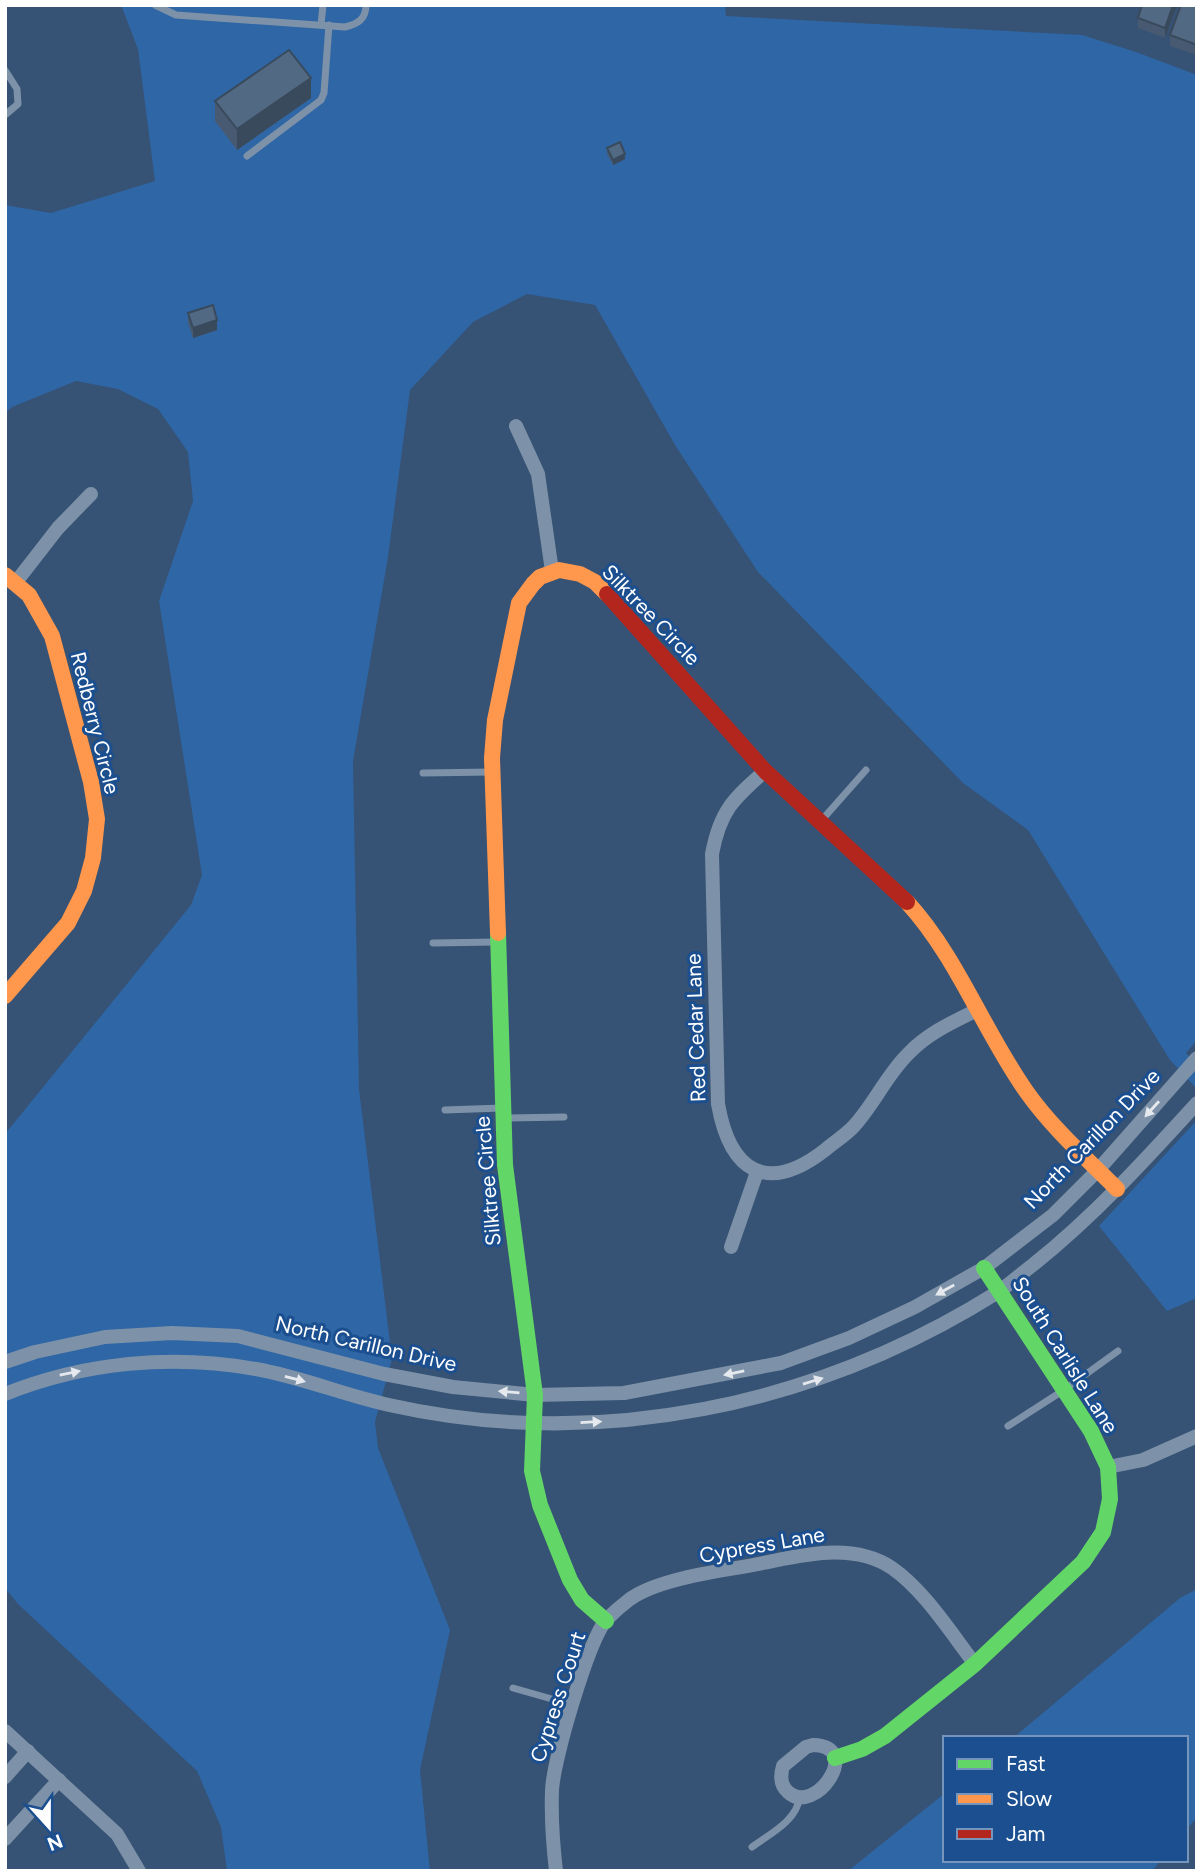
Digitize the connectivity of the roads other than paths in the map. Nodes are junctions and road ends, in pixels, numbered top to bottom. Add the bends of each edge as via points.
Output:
1 (155, 5) edge
2 (323, 5) edge
3 (366, 5) edge
4 (325, 25) junction
5 (5, 70) edge
6 (5, 115) edge
7 (247, 156) dead end
8 (516, 426) dead end
9 (90, 494) dead end
10 (552, 571) junction
11 (11, 579) edge
12 (866, 770) dead end
13 (765, 771) junction
14 (492, 772) junction
15 (423, 773) dead end
16 (821, 822) junction
17 (497, 942) junction
18 (433, 943) dead end
19 (5, 996) edge
20 (977, 1010) junction
21 (1197, 1058) edge
22 (1197, 1103) edge
23 (445, 1110) dead end
24 (503, 1113) junction
25 (564, 1117) dead end
26 (1098, 1170) junction
27 (757, 1172) junction
28 (1117, 1189) junction
29 (731, 1247) dead end
30 (984, 1268) junction
31 (1000, 1291) junction
32 (1118, 1351) dead end
33 (5, 1362) edge
34 (1064, 1390) junction
35 (5, 1394) edge
36 (535, 1395) junction
37 (534, 1423) junction
38 (1008, 1426) dead end
39 (1197, 1436) edge
40 (1108, 1467) junction
41 (606, 1621) junction
42 (975, 1664) junction
43 (513, 1688) dead end
44 (573, 1706) junction
45 (5, 1731) edge
46 (28, 1752) junction
47 (835, 1758) junction
48 (5, 1777) edge
49 (59, 1780) junction
50 (799, 1797) junction
51 (5, 1839) edge
52 (752, 1847) dead end
53 (139, 1871) edge
54 (556, 1871) edge

1 - 4 lane via 176,15
2 - 4 lane
3 - 4 lane via 358,24
4 - 7 lane via 321,100
5 - 6 lane via 17,89 18,104
8 - 10 street via 538,474
9 - 11 street
10 - 13 street, Silktree Circle via 578,573 593,580
10 - 14 street, Silktree Circle via 537,577 519,603 495,720
11 - 19 street, Redberry Circle via 29,595 51,636 97,819 84,891 68,923
12 - 16 lane
13 - 16 street, Silktree Circle
13 - 27 street, Red Cedar Lane via 736,796 724,815 712,855 718,1104 722,1129 735,1152
14 - 15 lane
14 - 17 street, Silktree Circle
16 - 20 street, Silktree Circle via 934,933
17 - 18 lane
17 - 24 street, Silktree Circle
20 - 26 street, Silktree Circle via 1026,1091
20 - 27 street via 910,1051 851,1129 808,1163 775,1174
21 -> 26 street, North Carillon Drive
22 - 28 street
23 - 24 lane
24 - 25 lane
24 - 36 street, Silktree Circle via 505,1165
26 - 28 street, Silktree Circle
26 - 30 street, North Carillon Drive via 1053,1215
27 - 29 street
28 - 31 street
30 - 31 street, South Carlisle Lane
30 -> 36 street, North Carillon Drive via 849,1338 781,1363 624,1393
31 - 34 street, South Carlisle Lane
37 -> 31 street via 680,1415 758,1398 837,1374
32 - 34 lane
36 -> 33 street, North Carillon Drive via 384,1374 238,1336 105,1337
34 - 38 lane
34 - 40 street, South Carlisle Lane
35 -> 37 street via 41,1380 110,1365 185,1360 258,1369 388,1405 467,1420
36 - 37 street, Silktree Circle
37 - 41 street, Silktree Circle via 532,1471 540,1505 570,1580 582,1600
39 - 40 street via 1143,1460
40 - 42 street, South Carlisle Lane via 1110,1499 1103,1532 1083,1562
41 - 42 street, Cypress Lane via 631,1599 656,1586 806,1554 863,1555 891,1568 915,1588
41 - 44 street, Cypress Court via 590,1650
42 - 47 street, South Carlisle Lane via 885,1735
43 - 44 lane
44 - 54 street, Cypress Court via 552,1789
45 - 46 street
46 - 48 street
46 - 49 street
47 - 50 street via 832,1777 812,1794
47 - 50 street via 826,1748 813,1745 787,1761 781,1780 787,1791
49 - 51 street
49 - 53 street via 117,1834
50 - 52 lane via 799,1806 785,1822

